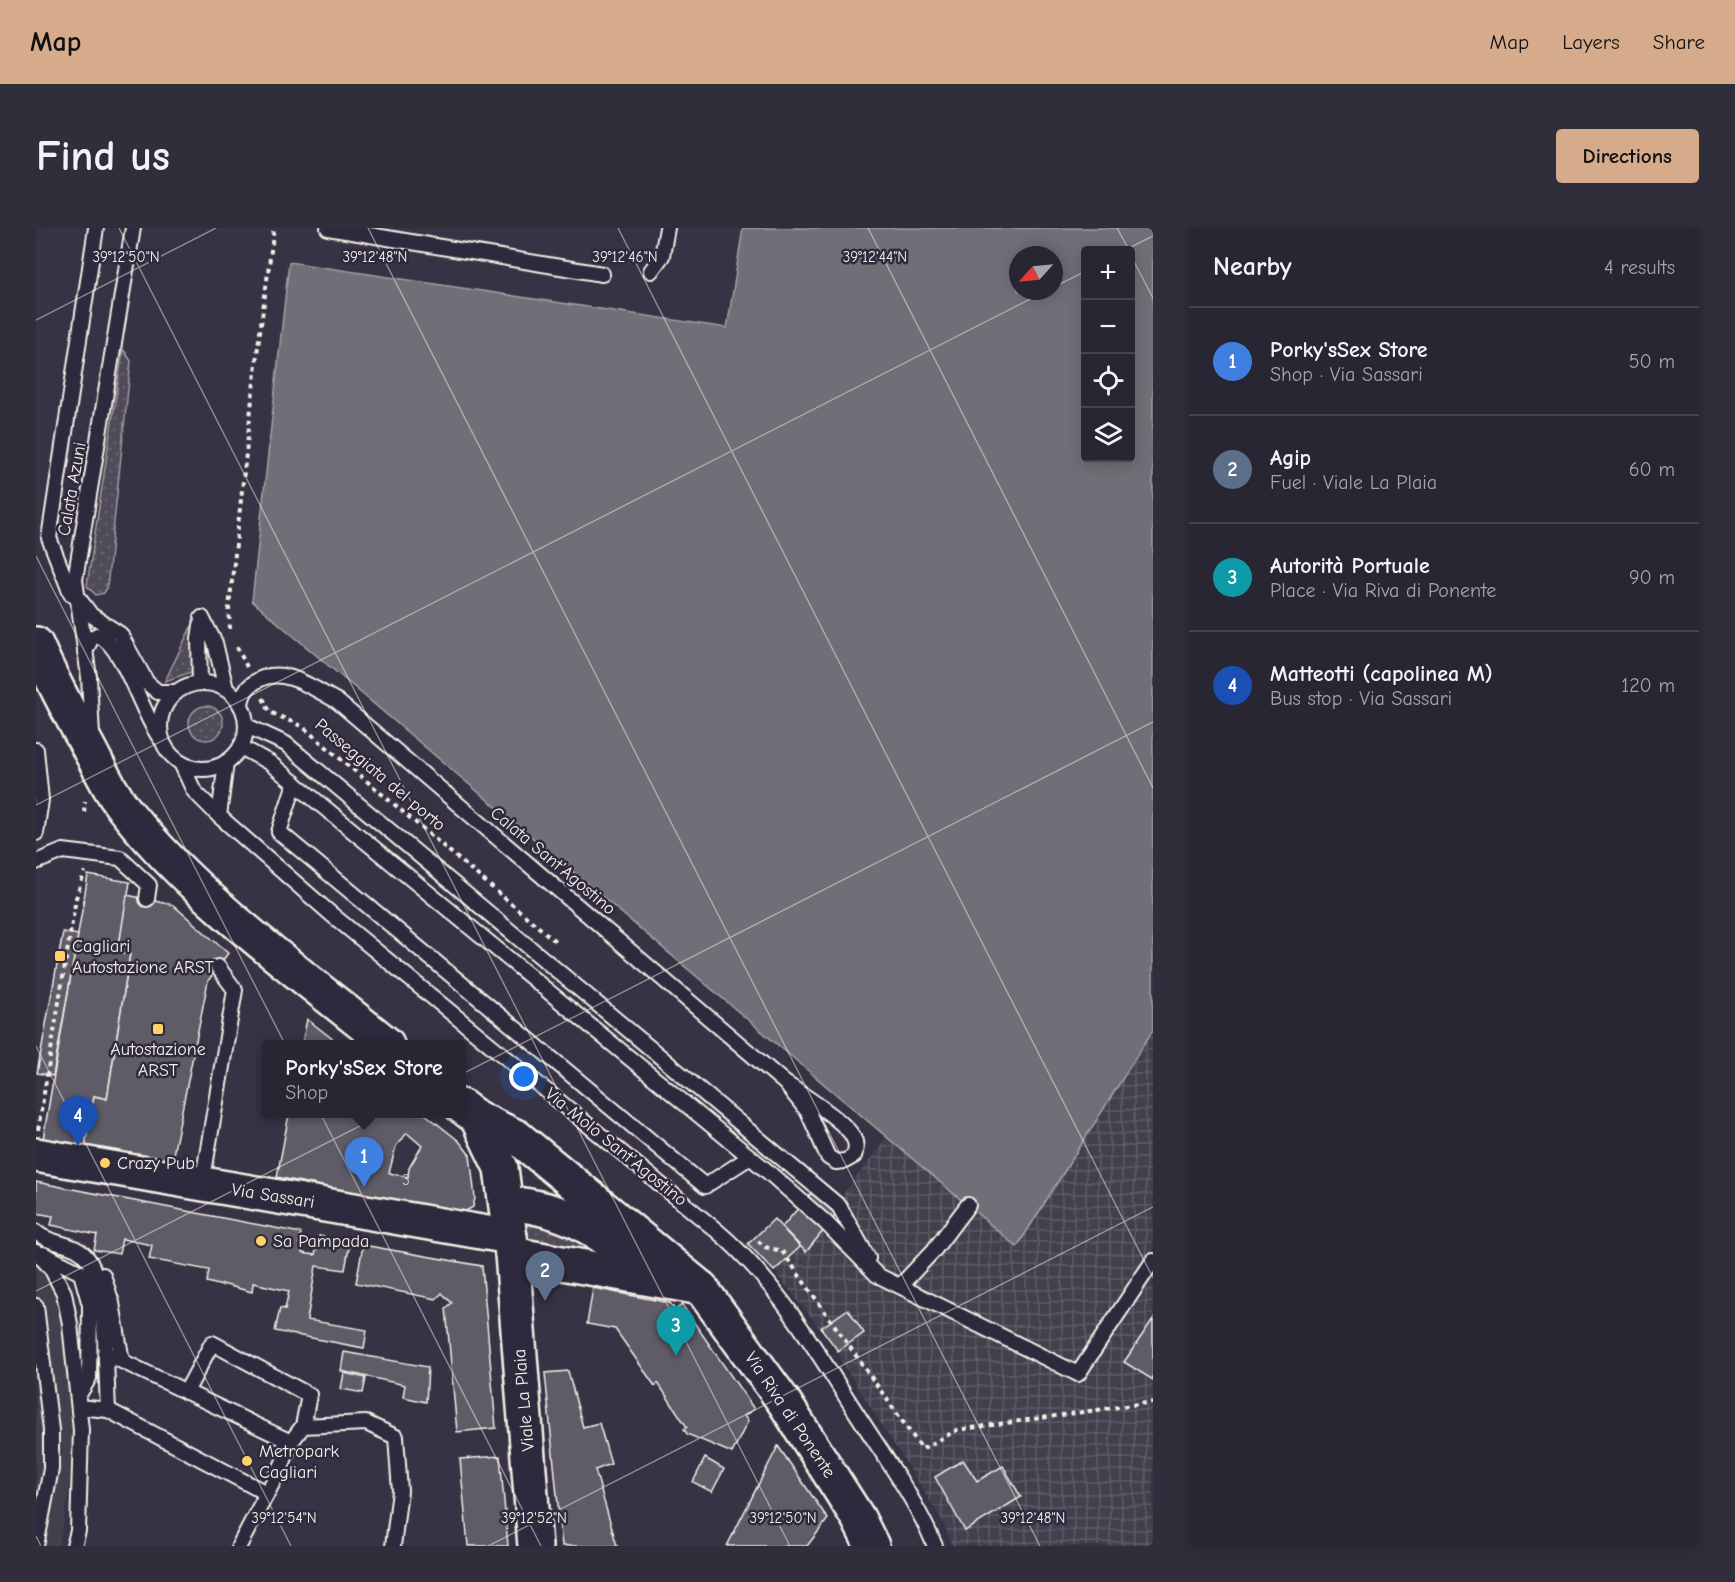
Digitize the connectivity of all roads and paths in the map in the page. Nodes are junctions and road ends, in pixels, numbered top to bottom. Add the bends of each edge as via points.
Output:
1 (96, 228) edge
2 (133, 228) edge
3 (274, 228) edge
4 (328, 228) edge
5 (667, 228) edge
6 (651, 271) dead end
7 (603, 273) dead end
8 (79, 606) junction
9 (36, 644) edge
10 (85, 652) junction
11 (200, 682) junction
12 (255, 682) junction
13 (226, 689) junction
14 (175, 693) junction
15 (241, 704) junction
16 (247, 726) junction
17 (164, 743) junction
18 (241, 747) junction
19 (36, 750) edge
20 (93, 756) junction
21 (226, 762) junction
22 (182, 763) junction
23 (295, 783) junction
24 (219, 816) junction
25 (36, 833) edge
26 (36, 862) edge
27 (85, 871) dead end
28 (147, 899) dead end
29 (563, 948) dead end
30 (218, 967) dead end
31 (382, 1040) edge
32 (785, 1083) junction
33 (469, 1112) edge
34 (37, 1146) edge
35 (750, 1156) junction
36 (202, 1184) junction
37 (506, 1203) junction
38 (968, 1205) dead end
39 (36, 1232) edge
40 (750, 1234) dead end
41 (519, 1250) junction
42 (36, 1251) edge
43 (89, 1259) junction
44 (1153, 1261) edge
45 (877, 1275) junction
46 (658, 1279) junction
47 (900, 1286) junction
48 (701, 1288) junction
49 (36, 1306) edge
50 (105, 1353) junction
51 (122, 1361) junction
52 (186, 1392) junction
53 (78, 1402) junction
54 (1153, 1402) edge
55 (108, 1410) junction
56 (303, 1426) junction
57 (291, 1442) junction
58 (266, 1493) junction
59 (36, 1546) edge
60 (74, 1546) edge
61 (239, 1546) edge
62 (393, 1546) edge
63 (536, 1546) edge
64 (872, 1546) edge
65 (935, 1546) edge

1 - 8 lane via 49,538
2 - 8 lane, Calata Azuni via 75,580
3 - 12 path, Passeggiata del porto via 229,608 233,640
4 - 7 lane
5 - 6 lane via 662,256
8 - 10 lane, Calata Azuni
8 - 14 lane via 120,634 147,683 158,692
9 - 20 main road
10 - 17 lane via 97,635 112,645 122,659 147,720
10 - 20 lane, Calata Azuni
11 - 13 lane
11 - 13 lane via 202,618 215,643
11 - 14 lane
12 - 15 lane via 243,692
12 - 29 path, Passeggiata del porto via 270,712 303,727
12 - 32 lane, Calata Sant'Agostino via 276,674 337,701
13 - 15 lane
14 - 17 lane via 161,716
15 - 16 lane
16 - 18 lane
16 - 45 lane via 286,744 839,1206
17 - 22 lane
18 - 21 lane
18 - 23 lane
19 - 25 lane via 41,800
20 - 31 main road via 120,804 178,867 237,921
21 - 22 lane via 206,769
21 - 24 lane
22 - 24 lane, Via Molo Sant'Agostino via 194,791
23 - 35 lane
23 - 35 lane via 279,832 698,1181 705,1186
24 - 65 lane, Via Molo Sant'Agostino via 331,914 725,1238 764,1277 912,1498
26 - 28 lane via 63,851 120,858 149,885
27 - 34 path via 76,898
30 - 36 lane via 235,990
32 - 32 lane, Calata Sant'Agostino via 808,1112 828,1156 836,1162 854,1155 853,1135
33 - 37 main road via 501,1168
33 - 48 main road via 517,1137
34 - 36 main road, Via Sassari
35 - 45 lane via 825,1222
36 - 41 main road, Via Sassari via 456,1226
37 - 41 main road
37 - 46 main road, Via Sassari via 535,1205 588,1225
38 - 47 lane
39 - 43 lane via 42,1238 75,1247
40 - 54 path via 765,1247 782,1251 922,1449 957,1430
41 - 46 main road, Via Sassari
41 - 63 main road, Viale La Plaia
42 - 53 lane via 51,1268 64,1293
42 - 53 lane via 81,1273 89,1297 89,1378
43 - 50 lane via 101,1303
43 - 51 lane via 103,1273
44 - 47 lane via 1078,1374
45 - 47 lane
46 - 48 main road, Via Sassari
48 - 64 main road, Via Riva di Ponente via 784,1402
49 - 59 lane via 51,1430 51,1469
50 - 51 lane
50 - 55 lane
51 - 52 lane
52 - 56 lane via 212,1342 309,1395
52 - 57 lane
53 - 55 lane
53 - 60 lane via 81,1430 78,1532
55 - 58 lane
56 - 57 lane
56 - 62 lane via 366,1423 396,1437 400,1491
57 - 58 lane
58 - 61 lane

